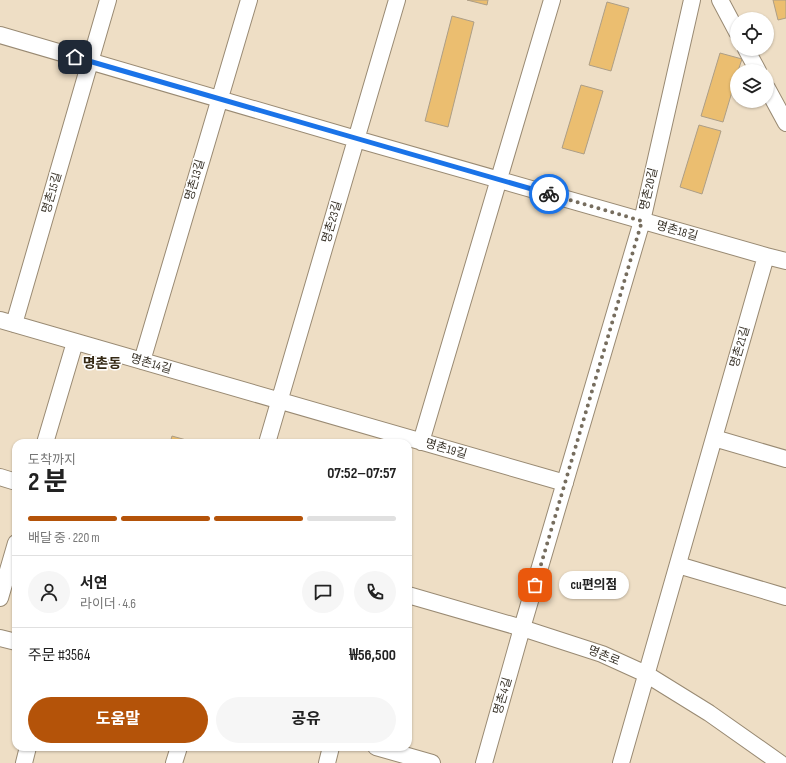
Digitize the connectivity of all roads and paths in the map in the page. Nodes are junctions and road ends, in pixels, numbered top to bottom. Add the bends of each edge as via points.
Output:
1 (108, 0) edge
2 (249, 0) edge
3 (397, 0) edge
4 (552, 0) edge
5 (692, 0) edge
6 (720, 0) edge
7 (730, 19) edge
8 (0, 35) edge
9 (90, 62) junction
10 (219, 99) junction
11 (774, 101) edge
12 (786, 123) edge
13 (356, 139) junction
14 (499, 180) junction
15 (642, 221) junction
16 (766, 256) junction
17 (786, 261) edge
18 (7, 322) edge
19 (75, 342) junction
20 (142, 361) junction
21 (280, 401) junction
22 (714, 438) junction
23 (46, 439) edge
24 (268, 439) edge
25 (411, 439) edge
26 (412, 439) edge
27 (421, 442) junction
28 (786, 459) edge
29 (0, 477) edge
30 (12, 481) edge
31 (565, 483) junction
32 (12, 557) edge
33 (678, 565) junction
34 (412, 596) edge
35 (786, 597) edge
36 (0, 598) edge
37 (522, 628) junction
38 (0, 638) edge
39 (12, 641) edge
40 (646, 674) junction
41 (27, 751) edge
42 (178, 751) edge
43 (330, 751) edge
44 (390, 751) edge
45 (24, 763) edge
46 (174, 763) edge
47 (327, 763) edge
48 (432, 763) edge
49 (484, 763) edge
50 (621, 763) edge
51 (780, 763) edge

1 - 9 street, 명촌15길
2 - 10 street, 명촌13길
3 - 13 street, 명촌23길
4 - 14 street
5 - 15 street, 명촌20길
6 - 7 street
8 - 9 street
9 - 10 street
9 - 18 street, 명촌15길
10 - 13 street
10 - 20 street, 명촌13길
11 - 12 street
13 - 14 street, 명촌18길
13 - 21 street, 명촌23길
14 - 15 street, 명촌18길
14 - 27 street
15 - 16 street, 명촌18길
15 - 31 street, 명촌20길
16 - 17 street, 명촌18길
16 - 22 street, 명촌21길
18 - 19 street, 명촌14길
19 - 20 street, 명촌14길
19 - 23 street
20 - 21 street, 명촌14길
21 - 24 street, 명촌23길
21 - 25 street, 명촌19길
22 - 28 street
22 - 33 street, 명촌21길
26 - 27 street, 명촌19길
27 - 31 street, 명촌19길
29 - 30 street
31 - 37 street, 명촌20길
32 - 36 street
33 - 35 street
33 - 40 street, 명촌21길
34 - 37 street, 명촌로
37 - 40 street, 명촌로 via 602,654
37 - 49 street, 명촌4길
38 - 39 street
40 - 50 street, 명촌21길
40 - 51 street, 명촌로 via 709,713
41 - 45 street
42 - 46 street
43 - 47 street
44 - 48 street

